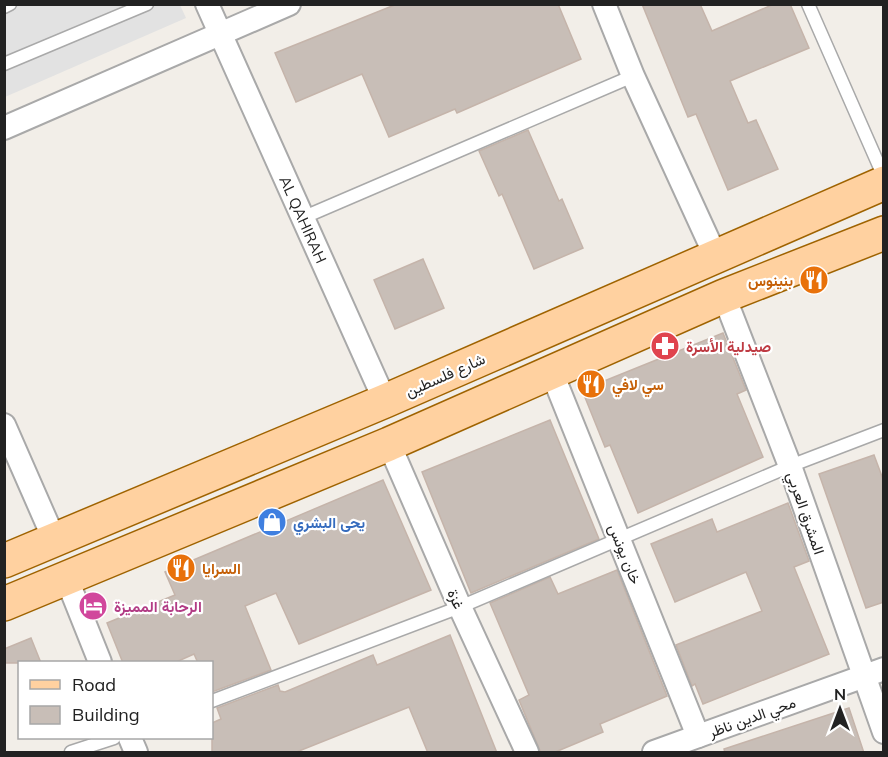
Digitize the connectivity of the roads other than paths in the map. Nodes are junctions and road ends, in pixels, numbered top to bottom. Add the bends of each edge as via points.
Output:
1 (10, 4) edge
2 (147, 4) edge
3 (207, 4) edge
4 (289, 4) edge
5 (604, 4) edge
6 (808, 4) edge
7 (4, 7) edge
8 (220, 36) junction
9 (4, 64) edge
10 (633, 76) junction
11 (4, 128) edge
12 (884, 177) edge
13 (884, 183) edge
14 (302, 218) junction
15 (884, 233) edge
16 (716, 257) junction
17 (724, 296) junction
18 (552, 373) junction
19 (385, 401) junction
20 (4, 425) edge
21 (884, 430) edge
22 (389, 444) junction
23 (789, 466) junction
24 (54, 539) junction
25 (619, 539) junction
26 (4, 561) edge
27 (66, 577) junction
28 (4, 604) edge
29 (460, 607) junction
30 (99, 661) edge
31 (874, 673) edge
32 (213, 701) edge
33 (884, 732) edge
34 (698, 736) junction
35 (111, 739) edge
36 (130, 739) edge
37 (71, 753) edge
38 (136, 753) edge
39 (527, 753) edge
40 (654, 753) edge

1 - 7 lane
2 - 9 lane
3 - 8 street, AL QAHIRAH
4 - 8 street
5 - 10 street
6 - 12 lane
8 - 11 street
8 - 14 street, AL QAHIRAH
10 - 14 lane
10 - 16 street
13 - 16 main road, شارع فلسطين
14 - 19 street, AL QAHIRAH
15 - 17 main road
16 - 19 main road, شارع فلسطين
17 - 18 main road
17 - 23 street, المشرق العربي
18 - 22 main road
18 - 25 street, خان يونس
19 - 24 main road, شارع فلسطين
20 - 24 street
21 - 23 lane
22 - 27 main road
22 - 29 street, غزة
23 - 25 lane
23 - 31 street, المشرق العربي
24 - 26 main road, شارع فلسطين
25 - 29 lane
25 - 34 street, خان يونس
27 - 28 main road
27 - 30 street
29 - 32 lane
29 - 39 street, غزة
31 - 33 street, المشرق العربي
31 - 34 street, محي الدين ناظر
34 - 40 street, محي الدين ناظر
35 - 37 lane
36 - 38 street

